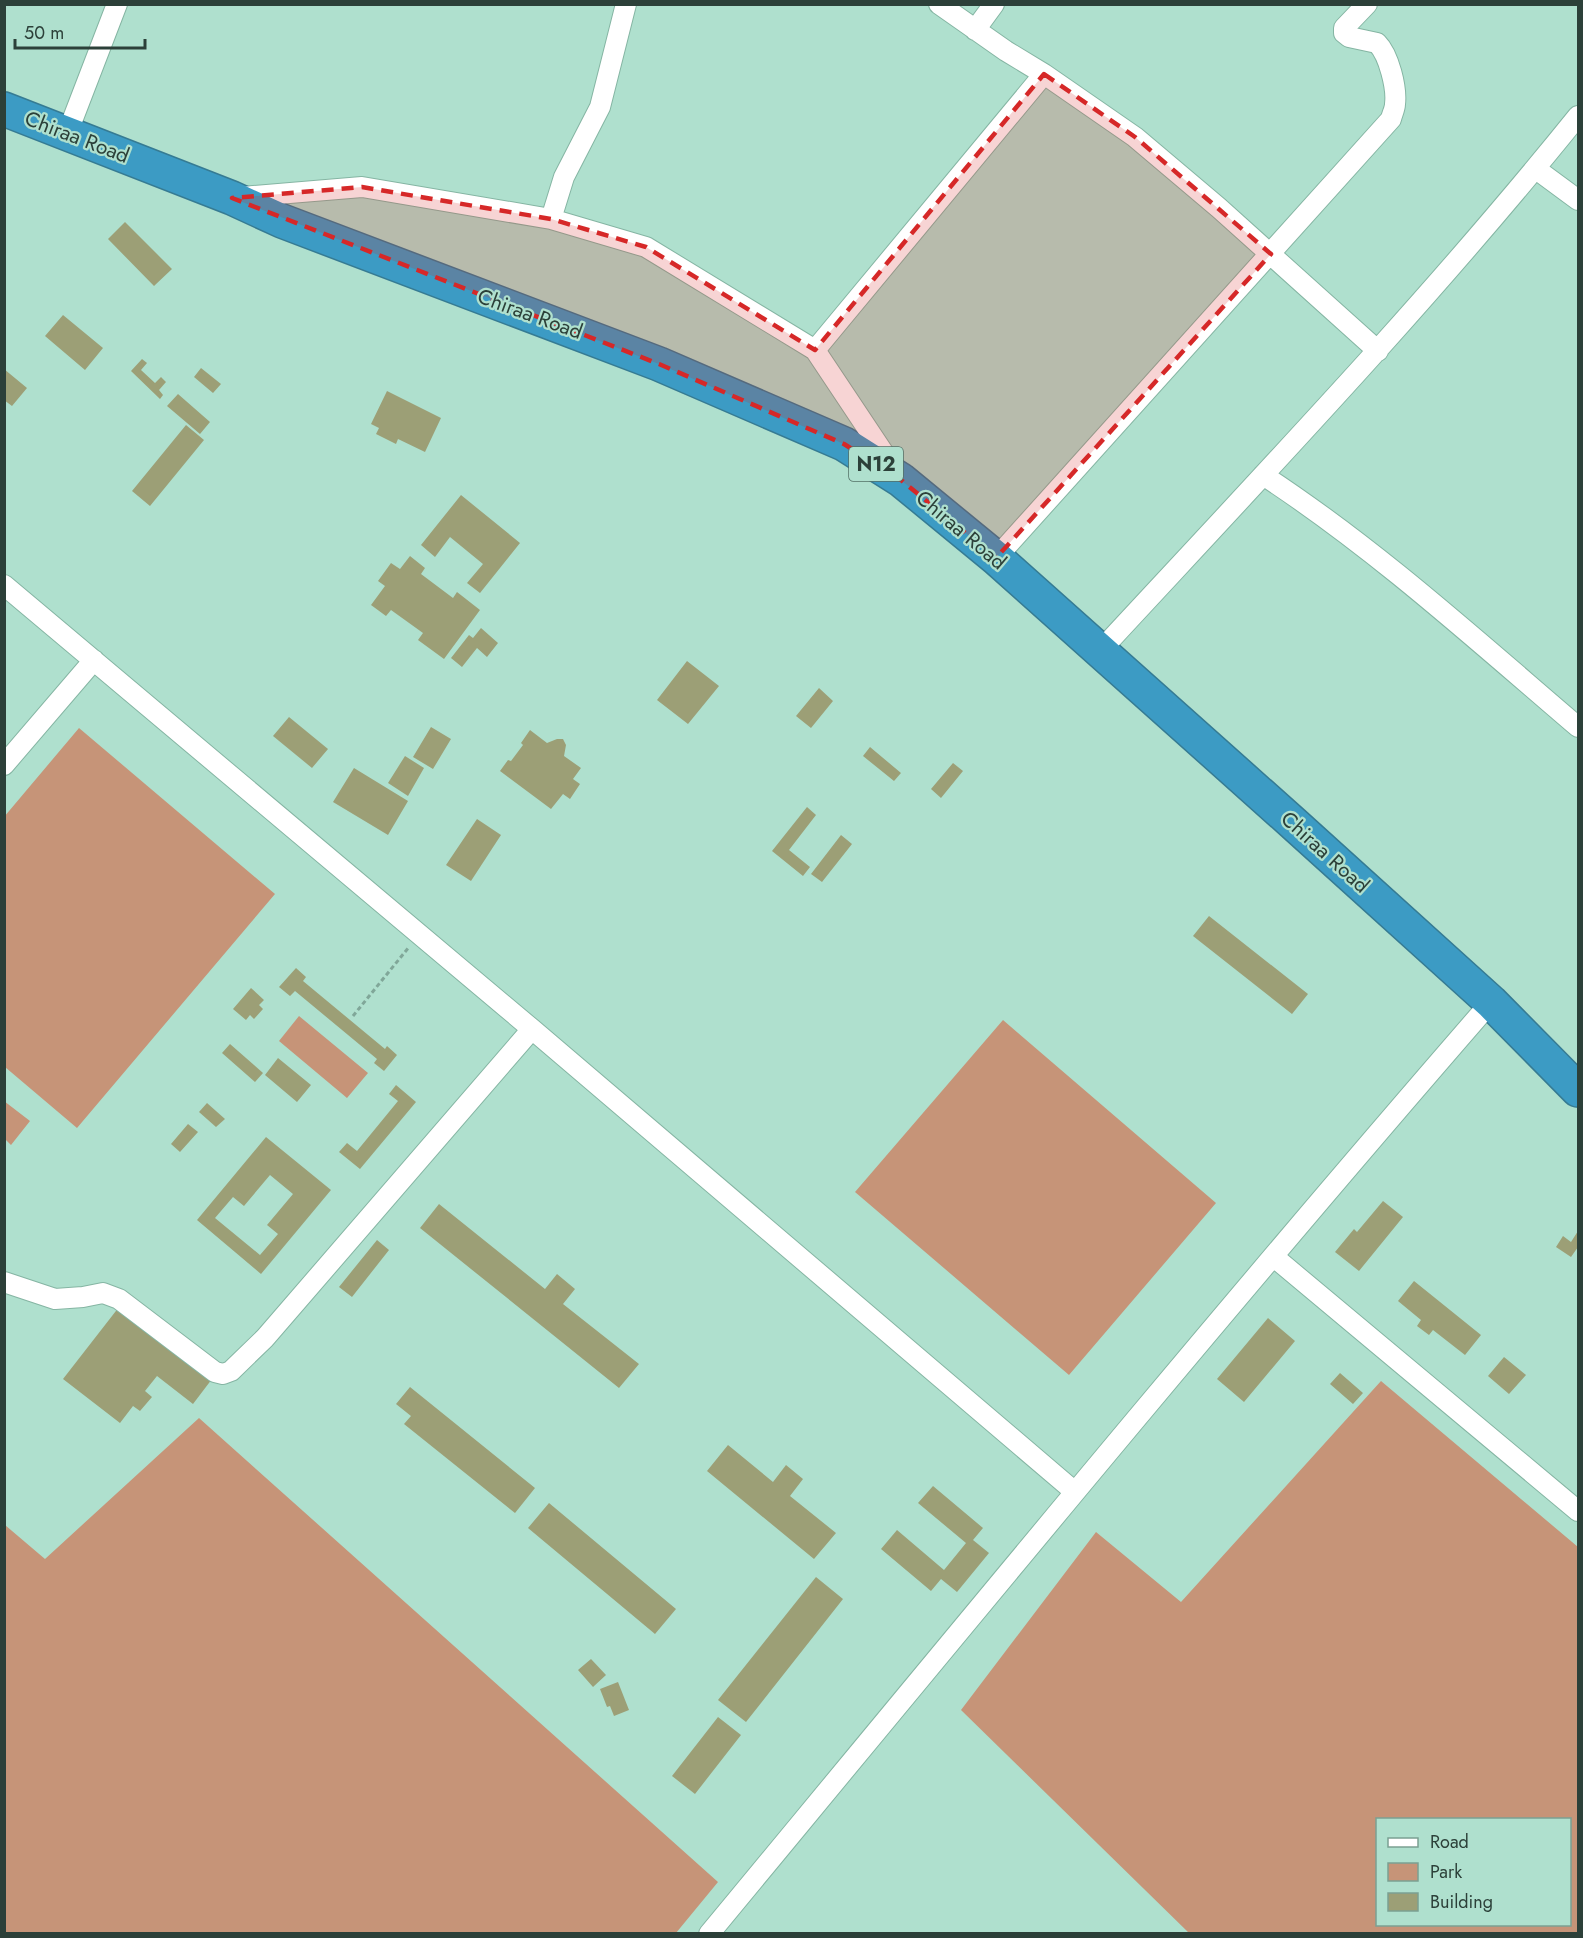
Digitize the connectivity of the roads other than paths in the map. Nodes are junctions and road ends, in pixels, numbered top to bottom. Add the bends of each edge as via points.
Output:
1 (117, 4) edge
2 (626, 4) edge
3 (939, 4) edge
4 (994, 4) edge
5 (1367, 4) edge
6 (975, 30) junction
7 (1044, 74) junction
8 (4, 109) edge
9 (1578, 116) edge
10 (67, 134) junction
11 (1536, 169) junction
12 (232, 198) junction
13 (1578, 200) edge
14 (551, 219) junction
15 (1271, 254) junction
16 (815, 350) junction
17 (1378, 351) junction
18 (1263, 475) junction
19 (901, 480) junction
20 (996, 558) junction
21 (4, 585) edge
22 (1101, 651) junction
23 (94, 660) junction
24 (1578, 726) edge
25 (4, 765) edge
26 (1491, 1002) junction
27 (532, 1029) junction
28 (1578, 1090) edge
29 (1274, 1257) junction
30 (4, 1282) edge
31 (1075, 1492) junction
32 (1578, 1511) edge
33 (709, 1934) edge

1 - 10 street
2 - 14 street via 600,107 564,177
3 - 6 street
4 - 6 street
5 - 15 street via 1344,28 1344,33 1377,43 1385,55 1395,86 1391,119
6 - 7 street
7 - 15 street via 1135,137
7 - 16 street
8 - 10 highway, Chiraa Road / N12
9 - 11 street
10 - 12 highway, Chiraa Road / N12
11 - 13 street
11 - 17 street
12 - 14 street via 362,187
12 - 19 highway, Chiraa Road / N12 via 282,221 659,364 844,444
14 - 16 street via 646,247
15 - 17 street
15 - 20 street
16 - 19 street
17 - 18 street
18 - 22 street
18 - 24 street via 1359,542
19 - 20 highway, Chiraa Road / N12
20 - 22 highway, Chiraa Road / N12
21 - 23 street
22 - 26 highway, Chiraa Road / N12
23 - 25 street
23 - 27 street
26 - 28 highway, Chiraa Road / N12
26 - 29 street
27 - 30 street via 265,1338 231,1371 215,1372 119,1299 103,1293 55,1299
27 - 31 street
29 - 31 street
29 - 32 street
31 - 33 street

